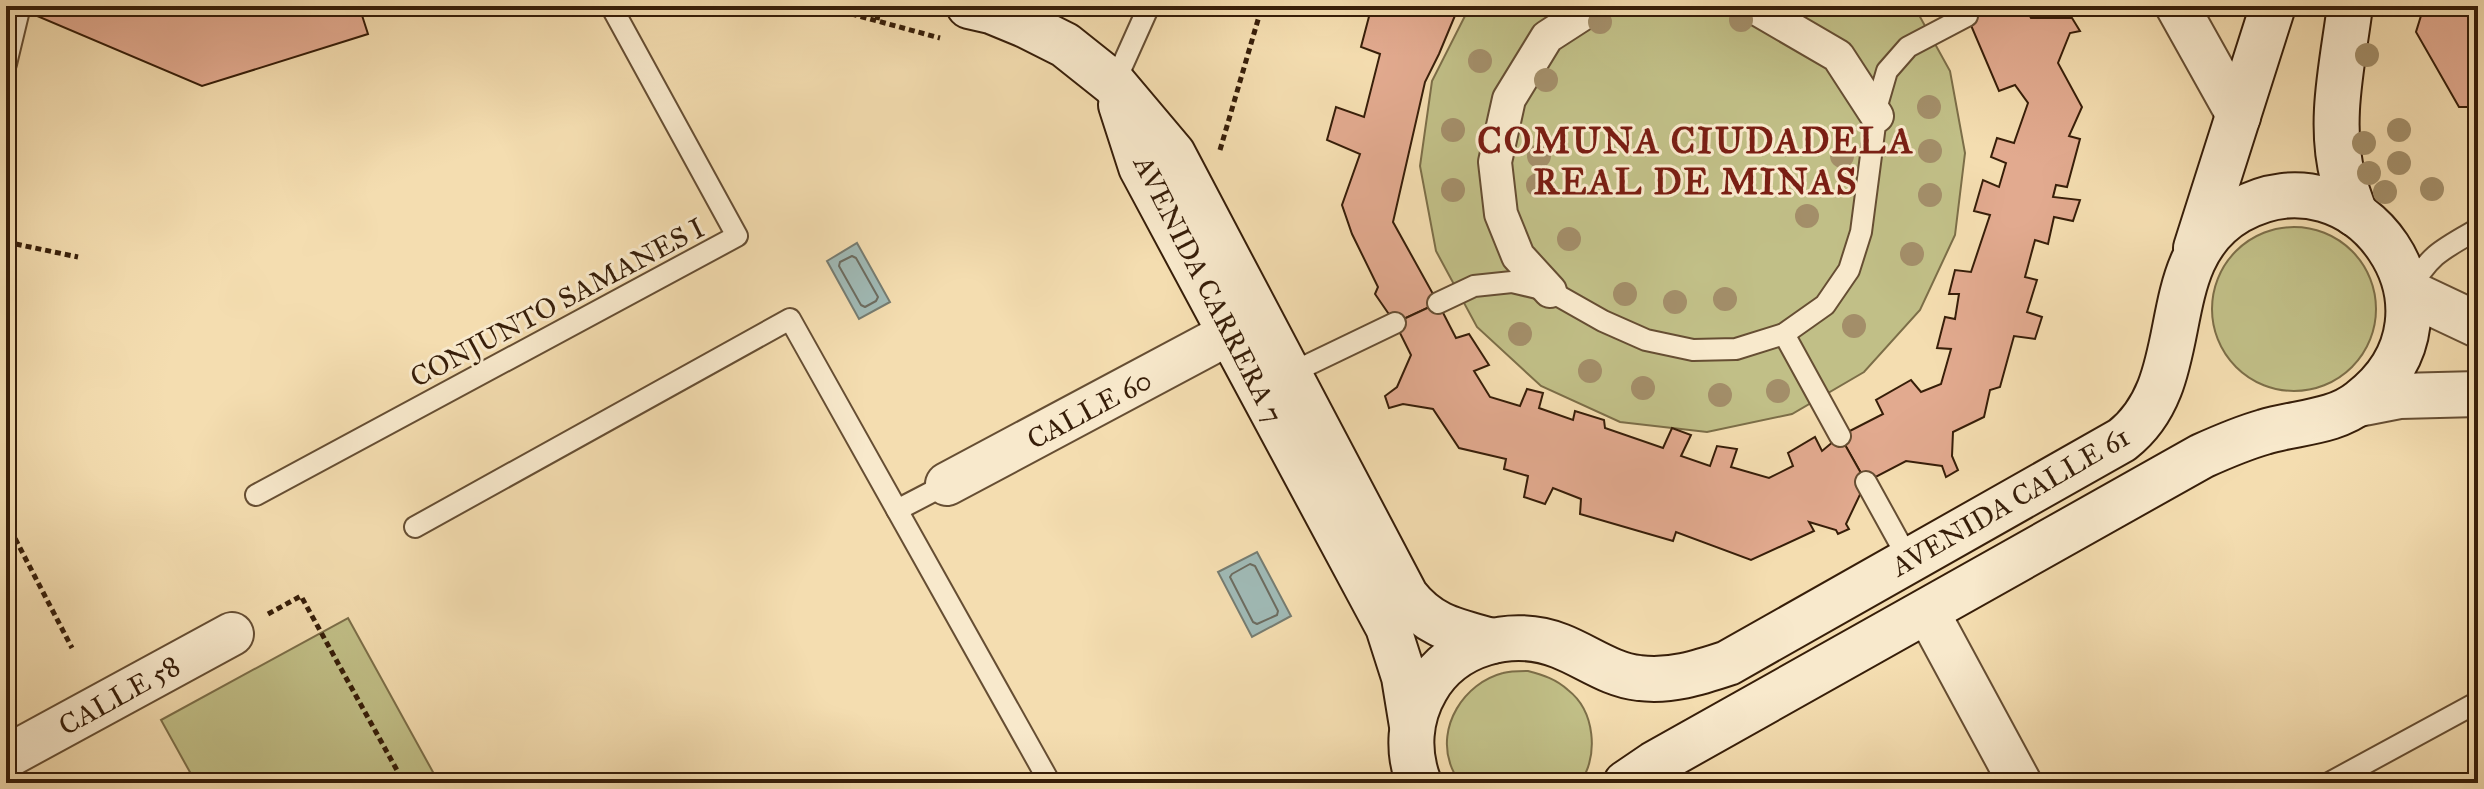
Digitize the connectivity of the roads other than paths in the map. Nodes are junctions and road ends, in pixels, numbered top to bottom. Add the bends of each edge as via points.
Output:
1 (20, 6) edge
2 (611, 6) edge
3 (1149, 6) edge
4 (1595, 6) edge
5 (1752, 6) edge
6 (2177, 6) edge
7 (2273, 6) edge
8 (2350, 6) edge
9 (984, 8) edge
10 (1967, 16) dead end
11 (6, 64) edge
12 (1114, 84) junction
13 (1877, 116) junction
14 (2239, 117) junction
15 (2355, 214) junction
16 (2478, 229) edge
17 (2192, 260) junction
18 (1550, 291) junction
19 (2408, 292) junction
20 (1438, 303) dead end
21 (1395, 323) dead end
22 (2478, 325) edge
23 (1230, 333) junction
24 (1784, 334) junction
25 (1289, 374) junction
26 (2478, 394) edge
27 (2359, 404) junction
28 (1840, 436) dead end
29 (1866, 482) dead end
30 (947, 484) joint
31 (256, 495) dead end
32 (897, 510) junction
33 (415, 527) dead end
34 (1909, 560) junction
35 (1927, 611) junction
36 (232, 634) road end
37 (1492, 641) junction
38 (2478, 702) edge
39 (1412, 726) junction
40 (6, 757) edge
41 (1050, 783) edge
42 (1419, 783) edge
43 (1626, 783) edge
44 (2020, 783) edge
45 (2329, 783) edge

1 - 11 lane
2 - 31 lane, CONJUNTO SAMANES I via 737,236
3 - 12 lane
4 - 18 street via 1547,37 1509,99 1495,162 1501,214 1518,256
5 - 13 street via 1838,56
6 - 14 street
7 - 14 main road
8 - 15 main road via 2336,112 2343,178
9 - 12 main road via 1065,45
10 - 13 lane via 1908,47 1887,71
12 - 23 main road, AVENIDA CARRERA 7 via 1141,167
12 - 25 main road, AVENIDA CARRERA 7 via 1173,154
13 - 24 lane via 1861,232 1849,270 1825,305
14 - 17 main road
15 - 17 main road, AVENIDA CALLE 61 via 2309,197 2258,202 2220,224
15 - 19 main road, AVENIDA CALLE 61 via 2383,238
16 - 19 lane via 2435,254
17 - 34 main road, AVENIDA CALLE 61 via 2166,375 2136,430
18 - 20 lane via 1512,282 1474,286
18 - 24 lane via 1646,340 1693,350 1736,349
19 - 22 main road
19 - 27 main road, AVENIDA CALLE 61 via 2408,325 2400,354 2383,382
21 - 25 lane
23 - 30 street, CALLE 60
23 - 39 main road, AVENIDA CARRERA 7 via 1388,627
24 - 28 lane
25 - 37 main road, AVENIDA CARRERA 7 via 1417,611 1433,622
26 - 27 main road via 2400,396
27 - 35 main road, AVENIDA CALLE 61 via 2202,456
29 - 34 lane
30 - 32 lane
32 - 33 lane via 790,319
32 - 41 lane
34 - 37 main road, AVENIDA CALLE 61 via 1728,663 1683,677 1635,678 1545,641
35 - 43 main road, AVENIDA CALLE 61
35 - 44 street
36 - 40 street, CALLE 58
37 - 39 main road, AVENIDA CALLE 61 via 1439,671
38 - 45 lane
39 - 42 main road, AVENIDA CALLE 61

